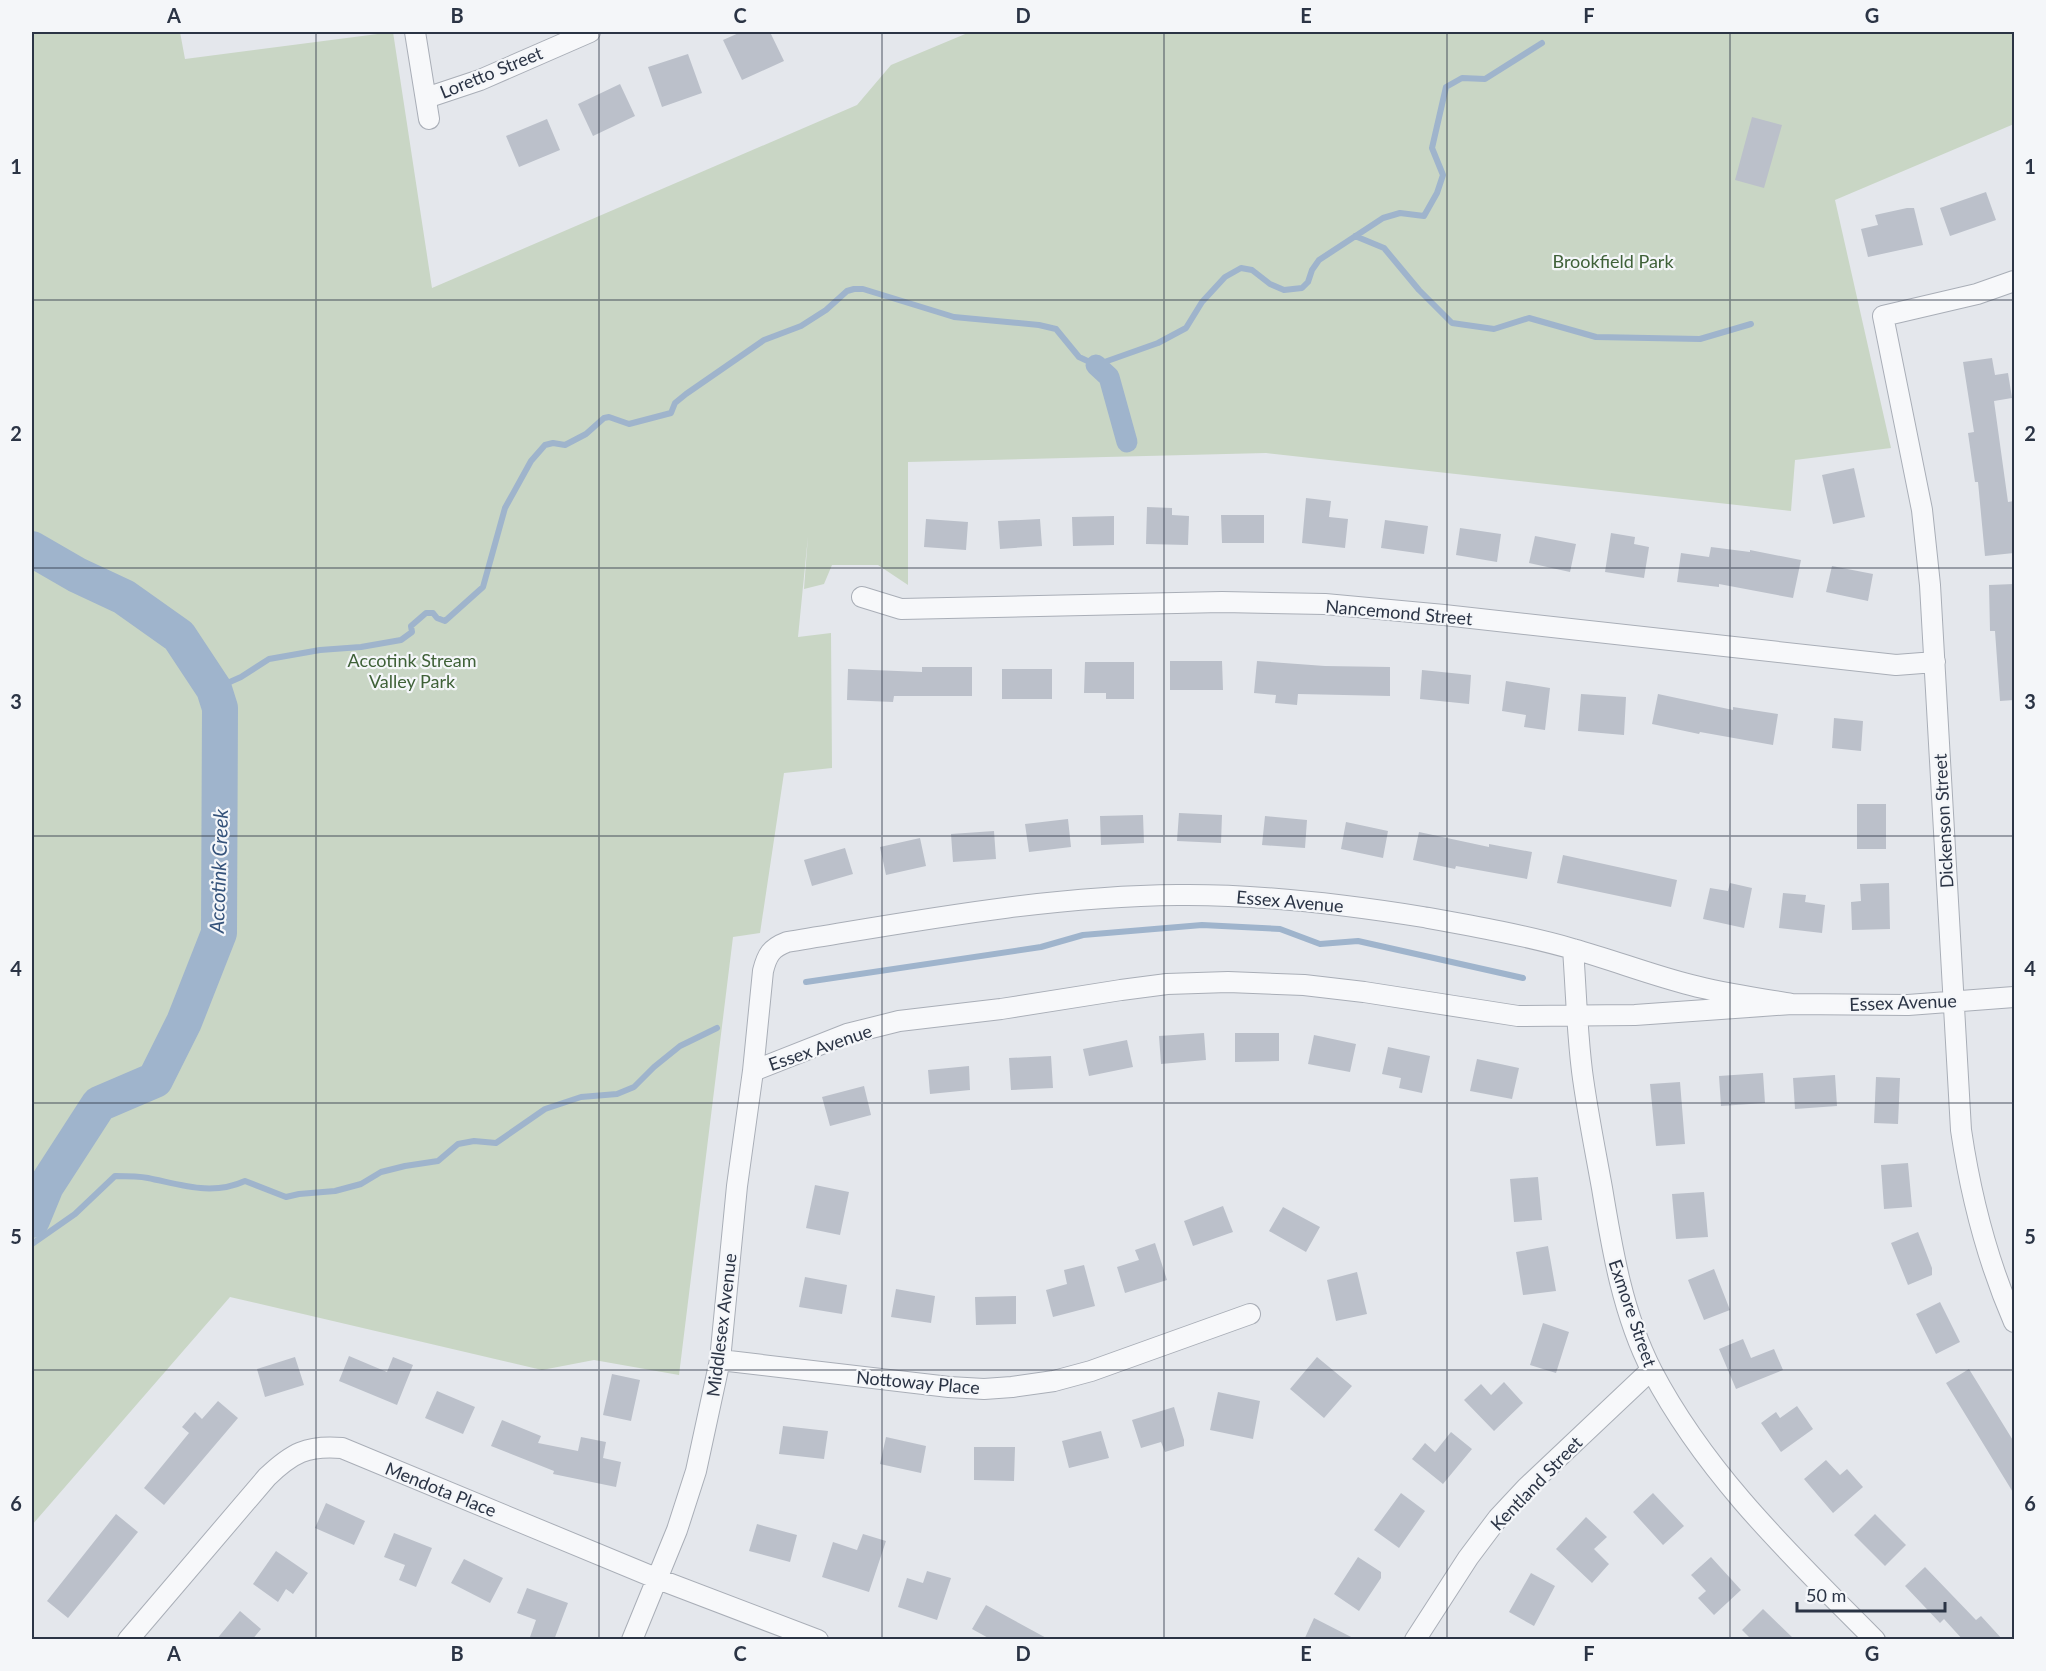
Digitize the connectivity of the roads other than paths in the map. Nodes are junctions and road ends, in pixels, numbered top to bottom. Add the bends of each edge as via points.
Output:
1 (415, 32) edge
2 (590, 32) edge
3 (426, 98) junction
4 (429, 119) dead end
5 (2014, 280) edge
6 (862, 597) dead end
7 (1935, 662) junction
8 (1573, 949) junction
9 (2014, 997) edge
10 (1953, 1002) junction
11 (1792, 1004) junction
12 (1578, 1015) junction
13 (753, 1071) junction
14 (1250, 1314) dead end
15 (2014, 1322) edge
16 (720, 1359) junction
17 (1652, 1370) junction
18 (658, 1579) junction
19 (128, 1640) edge
20 (632, 1640) edge
21 (818, 1640) edge
22 (1415, 1640) edge
23 (1875, 1640) edge

1 - 3 street
2 - 3 street, Loretto Street via 480,80
3 - 4 street
5 - 7 street, Dickenson Street via 1977,294 1883,316 1922,510
6 - 7 street, Nancemond Street via 901,609 1222,602 1325,604 1896,665
7 - 10 street, Dickenson Street
8 - 11 street, Essex Avenue via 1691,985
8 - 12 street, Exmore Street
8 - 13 street, Essex Avenue via 1424,918 1252,896 1089,899 972,912 787,942 771,950 763,971
9 - 10 street, Essex Avenue
10 - 11 street, Essex Avenue
10 - 15 street, Dickenson Street via 1967,1172 1986,1250
11 - 12 street, Essex Avenue
12 - 13 street, Essex Avenue via 1518,1016 1304,986 1167,984 899,1022 847,1034
12 - 17 street, Exmore Street via 1582,1072 1612,1248 1639,1341
13 - 16 street, Middlesex Avenue
14 - 16 street, Nottoway Place via 1091,1371 1012,1387 949,1388
16 - 18 street, Middlesex Avenue via 696,1471
17 - 22 street, Kentland Street via 1498,1518
17 - 23 street, Exmore Street via 1672,1407 1737,1496
18 - 19 street, Mendota Place via 342,1449 324,1447 298,1452 267,1477
18 - 20 street, Middlesex Avenue
18 - 21 street, Mendota Place

